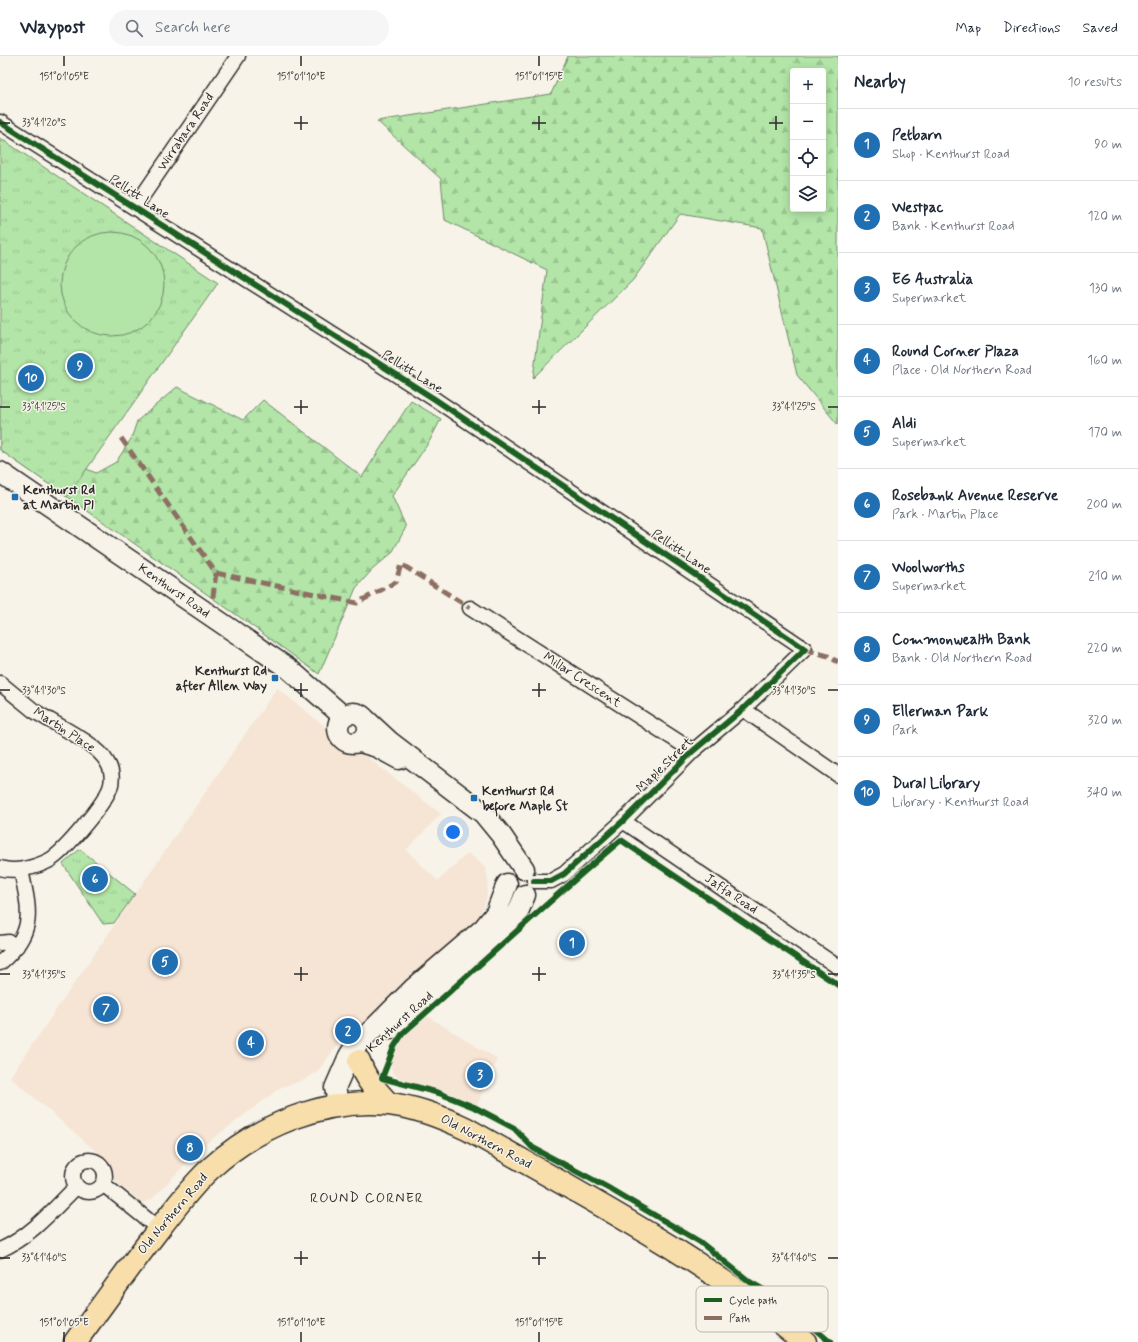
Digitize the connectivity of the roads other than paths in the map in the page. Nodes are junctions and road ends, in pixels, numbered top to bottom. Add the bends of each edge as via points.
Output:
1 (238, 56) edge
2 (0, 122) edge
3 (135, 207) junction
4 (0, 472) edge
5 (470, 608) dead end
6 (805, 649) joint
7 (0, 683) edge
8 (743, 709) junction
9 (343, 716) junction
10 (364, 718) junction
11 (360, 742) junction
12 (694, 751) junction
13 (838, 775) edge
14 (624, 821) junction
15 (0, 868) edge
16 (21, 870) junction
17 (519, 882) junction
18 (0, 943) edge
19 (18, 946) junction
20 (0, 963) edge
21 (838, 967) edge
22 (420, 994) junction
23 (359, 1061) junction
24 (389, 1104) junction
25 (339, 1106) junction
26 (102, 1184) junction
27 (76, 1187) junction
28 (159, 1229) junction
29 (0, 1250) edge
30 (728, 1286) edge
31 (791, 1332) edge
32 (75, 1342) edge
33 (805, 1342) edge

1 - 3 street, Wirrabara Road
2 - 3 street, Pellitt Lane
3 - 6 street, Pellitt Lane via 436,400
4 - 9 main road, Kenthurst Road via 289,669
5 - 12 street, Millar Crescent
6 - 8 street, Maple Street
7 - 16 street, Martin Place via 33,710 84,740 107,760 111,769 112,782 105,797 71,841 50,860
8 - 12 street, Maple Street
8 - 13 street
9 - 10 main road via 354,713
9 - 11 main road via 338,724 340,736 346,742
10 - 11 main road via 368,729
10 - 17 main road via 390,742 483,814 501,835
11 - 17 main road via 393,755 480,823 495,842
12 - 14 street, Maple Street
14 - 17 street, Maple Street via 564,874 551,881
14 - 21 street, Jaffa Road
15 - 16 street
16 - 19 street via 28,905 28,921
17 - 22 main road, Kenthurst Road via 518,912 504,931
18 - 19 street via 9,942
19 - 20 street
22 - 23 main road, Kenthurst Road
22 - 25 main road, Kenthurst Road via 360,1041 349,1056 335,1088
23 - 24 main road via 368,1082
23 - 25 main road, Kenthurst Road
24 - 25 main road, Old Northern Road
24 - 30 main road, Old Northern Road via 428,1113 466,1129 615,1213 692,1260
25 - 28 main road, Old Northern Road via 284,1121 227,1155 192,1187
26 - 27 street via 90,1192
26 - 27 street via 105,1180 104,1170 97,1162 87,1159 74,1167 72,1178
26 - 28 street
27 - 29 street via 16,1243
28 - 32 main road, Old Northern Road
31 - 33 main road, Old Northern Road

